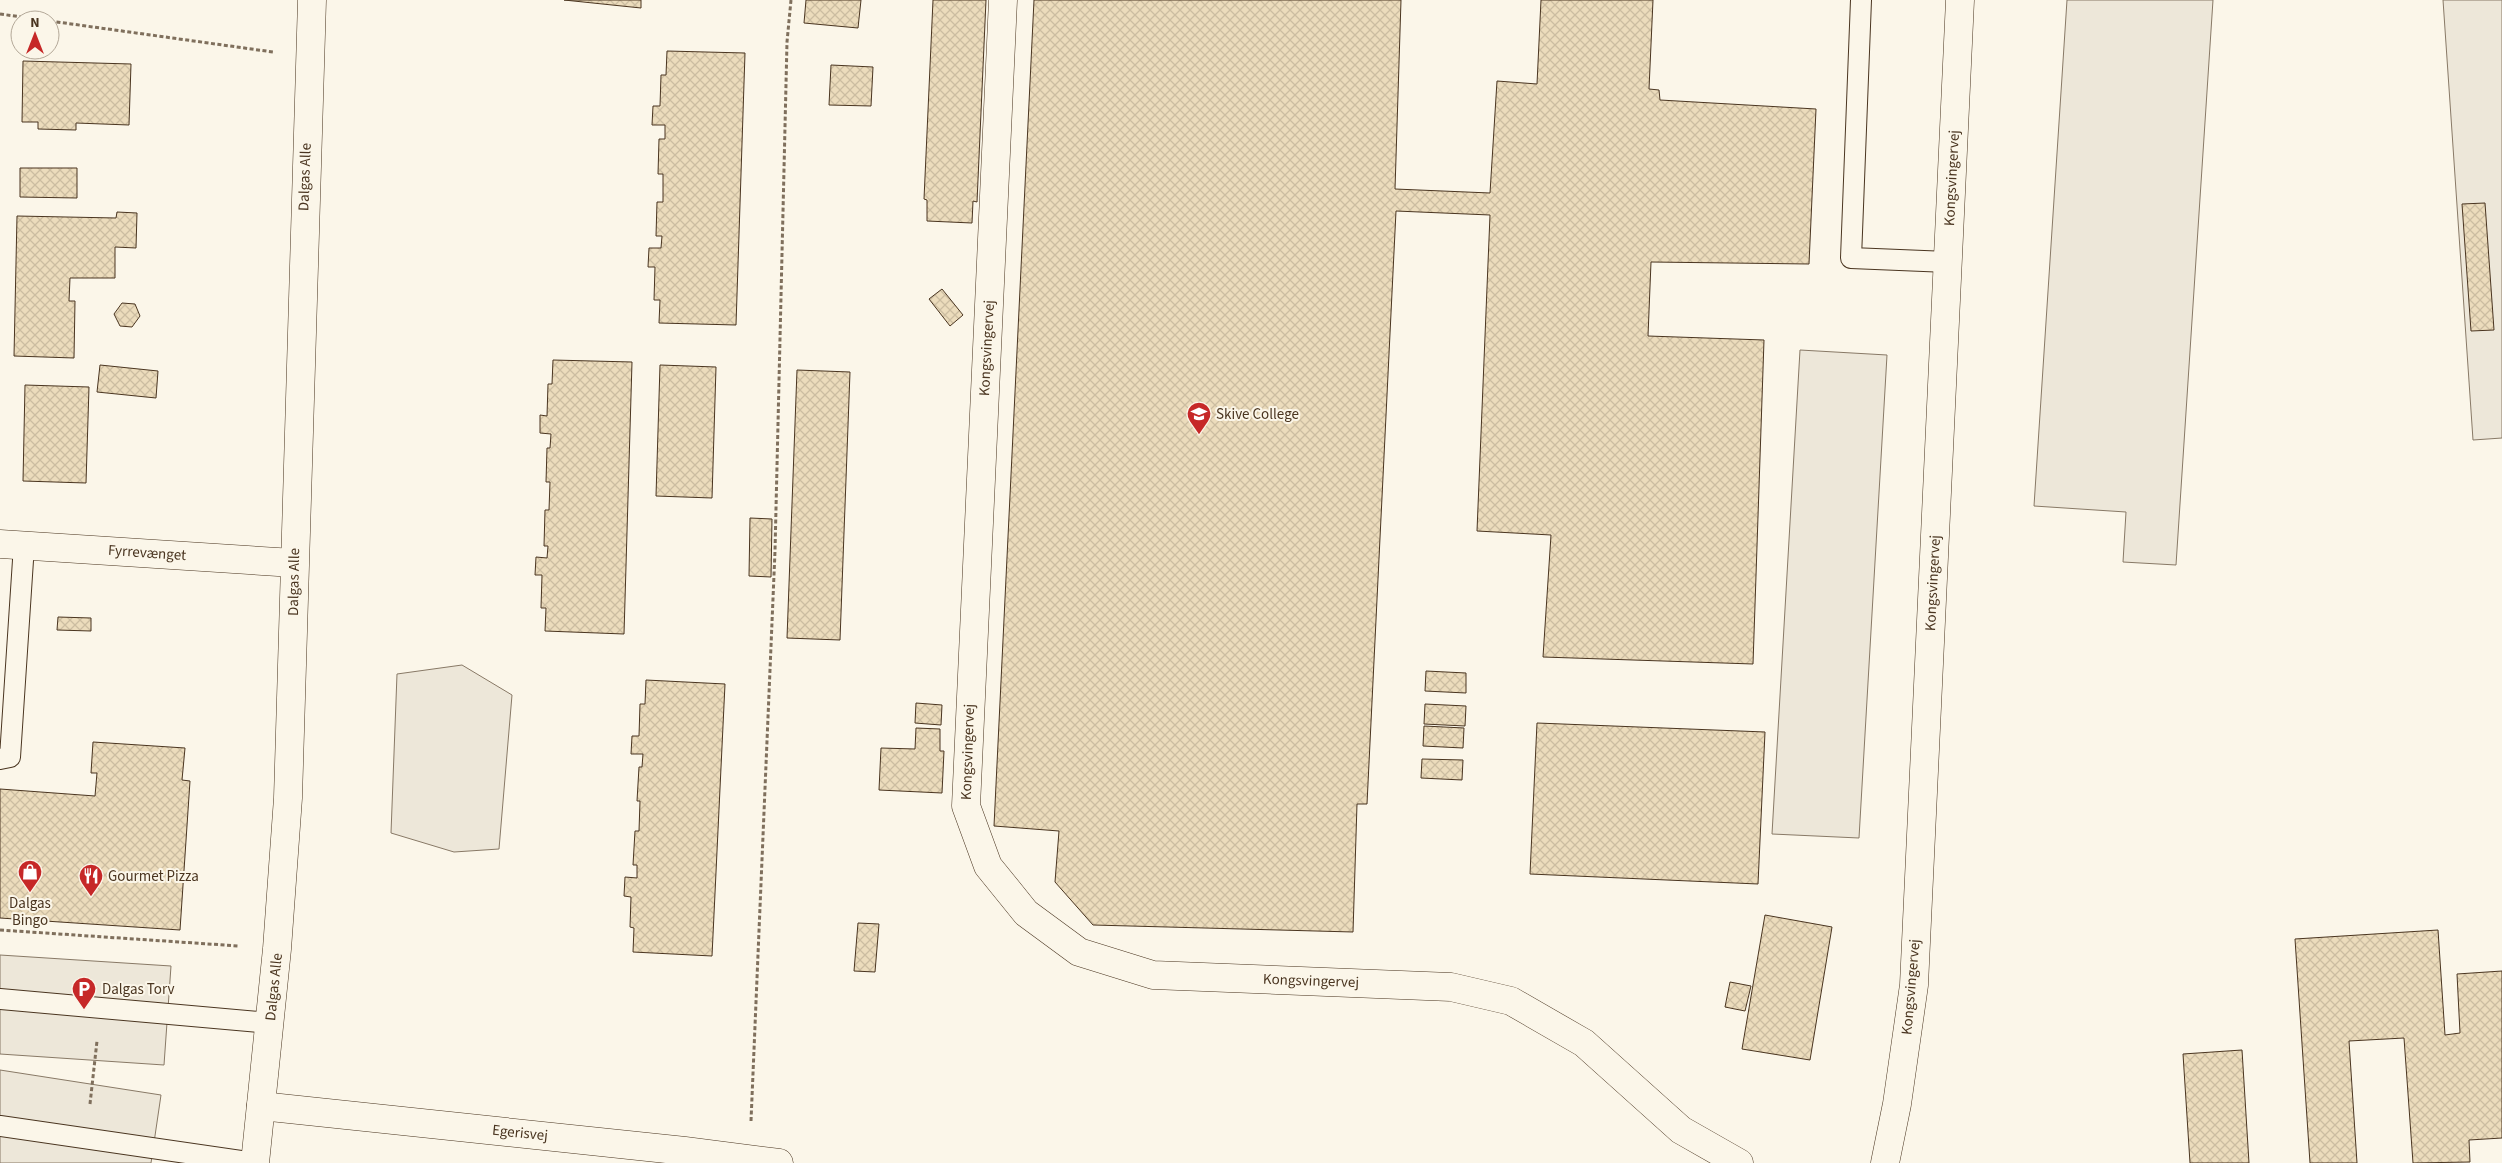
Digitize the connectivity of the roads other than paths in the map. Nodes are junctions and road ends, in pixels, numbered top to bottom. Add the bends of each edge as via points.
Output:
1 (312, 0) edge
2 (1003, 0) edge
3 (1861, 0) edge
4 (1960, 0) edge
5 (1948, 262) junction
6 (12, 544) edge
7 (294, 563) junction
8 (0, 759) edge
9 (0, 999) edge
10 (270, 1023) junction
11 (261, 1106) junction
12 (0, 1126) edge
13 (255, 1163) edge
14 (779, 1163) edge
15 (1739, 1163) edge
16 (1885, 1163) edge

1 - 7 street, Dalgas Alle
2 - 15 street, Kongsvingervej via 966,806 988,866 1026,913 1079,952 1153,975 1451,987 1511,1002 1584,1043 1681,1130
3 - 5 lane via 1851,258
4 - 5 street, Kongsvingervej
5 - 16 street, Kongsvingervej via 1914,984
6 - 7 street, Fyrrevænget
6 - 8 lane via 10,757
7 - 10 street, Dalgas Alle via 288,798
9 - 10 lane
10 - 11 street, Dalgas Alle
11 - 13 street, Dalgas Alle
11 - 14 street, Egerisvej
12 - 13 lane

